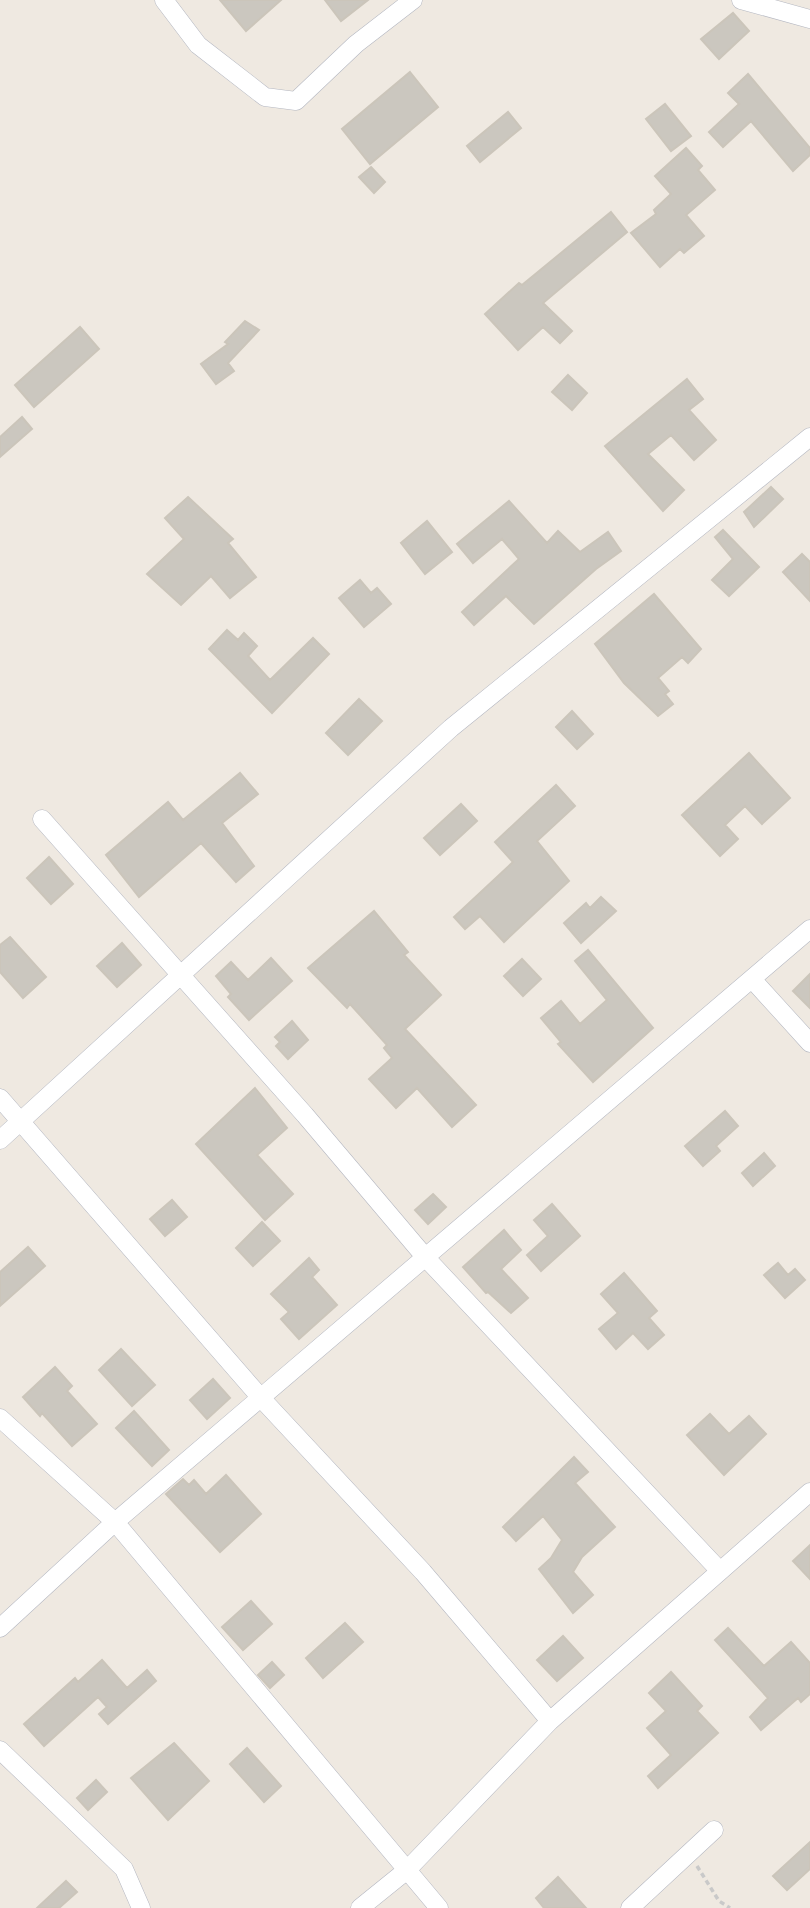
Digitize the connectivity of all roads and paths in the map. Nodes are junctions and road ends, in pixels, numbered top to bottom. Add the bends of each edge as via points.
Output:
1 (163, 0) edge
2 (412, 0) edge
3 (741, 0) edge
4 (810, 19) edge
5 (810, 437) edge
6 (42, 818) dead end
7 (810, 929) edge
8 (179, 976) junction
9 (752, 979) junction
10 (810, 1043) edge
11 (0, 1098) edge
12 (21, 1121) junction
13 (0, 1140) edge
14 (426, 1258) junction
15 (261, 1398) junction
16 (0, 1418) edge
17 (810, 1492) edge
18 (115, 1522) junction
19 (720, 1571) junction
20 (0, 1628) edge
21 (550, 1721) junction
22 (0, 1750) edge
23 (714, 1830) dead end
24 (689, 1853) junction
25 (407, 1870) junction
26 (141, 1908) edge
27 (360, 1908) edge
28 (439, 1908) edge
29 (630, 1908) edge
30 (730, 1908) edge

1 - 2 street via 198,44 265,97 296,101 356,44
3 - 4 street
5 - 8 street via 451,728
6 - 8 street
7 - 9 street
8 - 12 street
8 - 14 street
9 - 10 street
9 - 14 street
11 - 12 street
12 - 13 street
12 - 15 street
14 - 15 street
14 - 19 street
15 - 18 street
15 - 21 street via 423,1572
16 - 18 street
17 - 19 street
18 - 20 street
18 - 25 street
19 - 21 street
21 - 25 street
22 - 26 street via 124,1869
23 - 24 street
24 - 29 street
24 - 30 path via 719,1901
25 - 27 street
25 - 28 street

